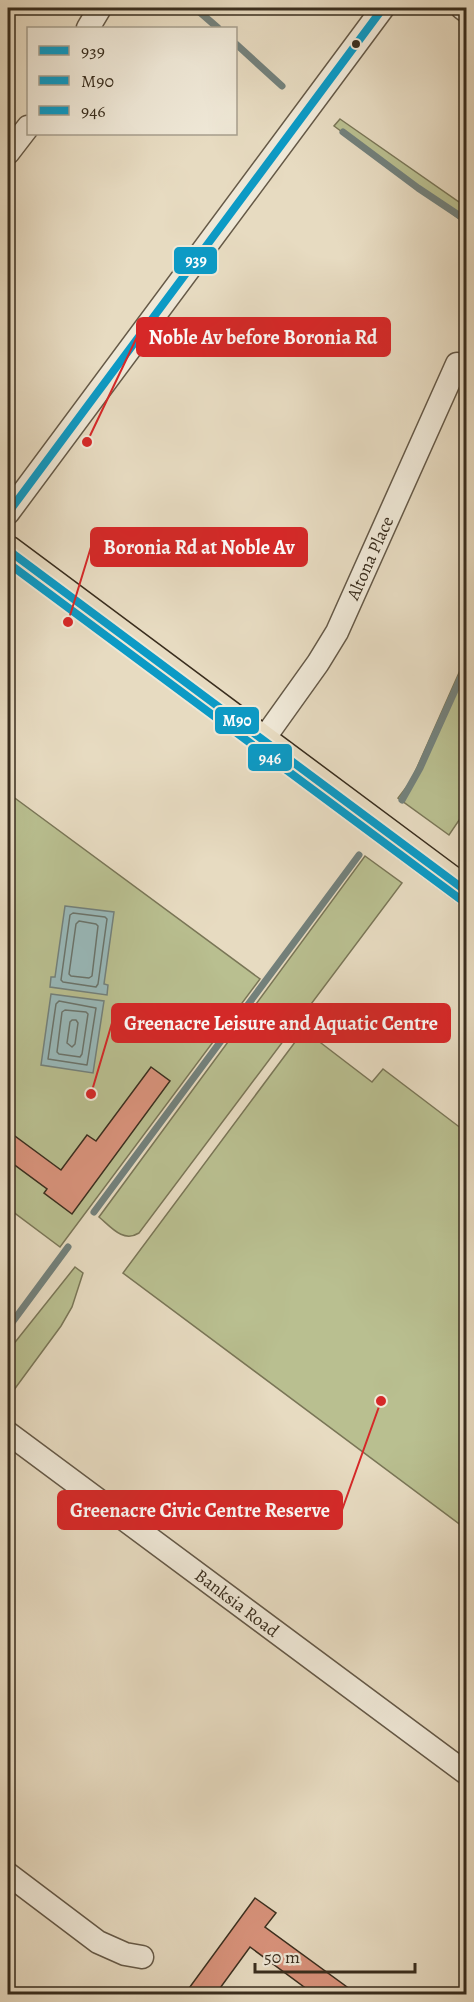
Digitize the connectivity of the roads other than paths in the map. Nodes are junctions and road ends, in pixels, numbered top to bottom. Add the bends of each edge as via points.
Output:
1 (100, 8) edge
2 (382, 8) edge
3 (462, 8) edge
4 (466, 11) edge
5 (89, 27) edge
6 (27, 128) edge
7 (8, 153) edge
8 (457, 363) dead end
9 (8, 513) edge
10 (8, 550) edge
11 (263, 740) junction
12 (466, 891) edge
13 (8, 1433) edge
14 (466, 1773) edge
15 (8, 1874) edge
16 (142, 1957) dead end

1 - 5 street
2 - 9 street
3 - 4 street
6 - 7 street
8 - 11 street, Altona Place via 337,632
10 - 11 main road
11 - 12 main road
13 - 14 street, Banksia Road
15 - 16 street via 98,1942

